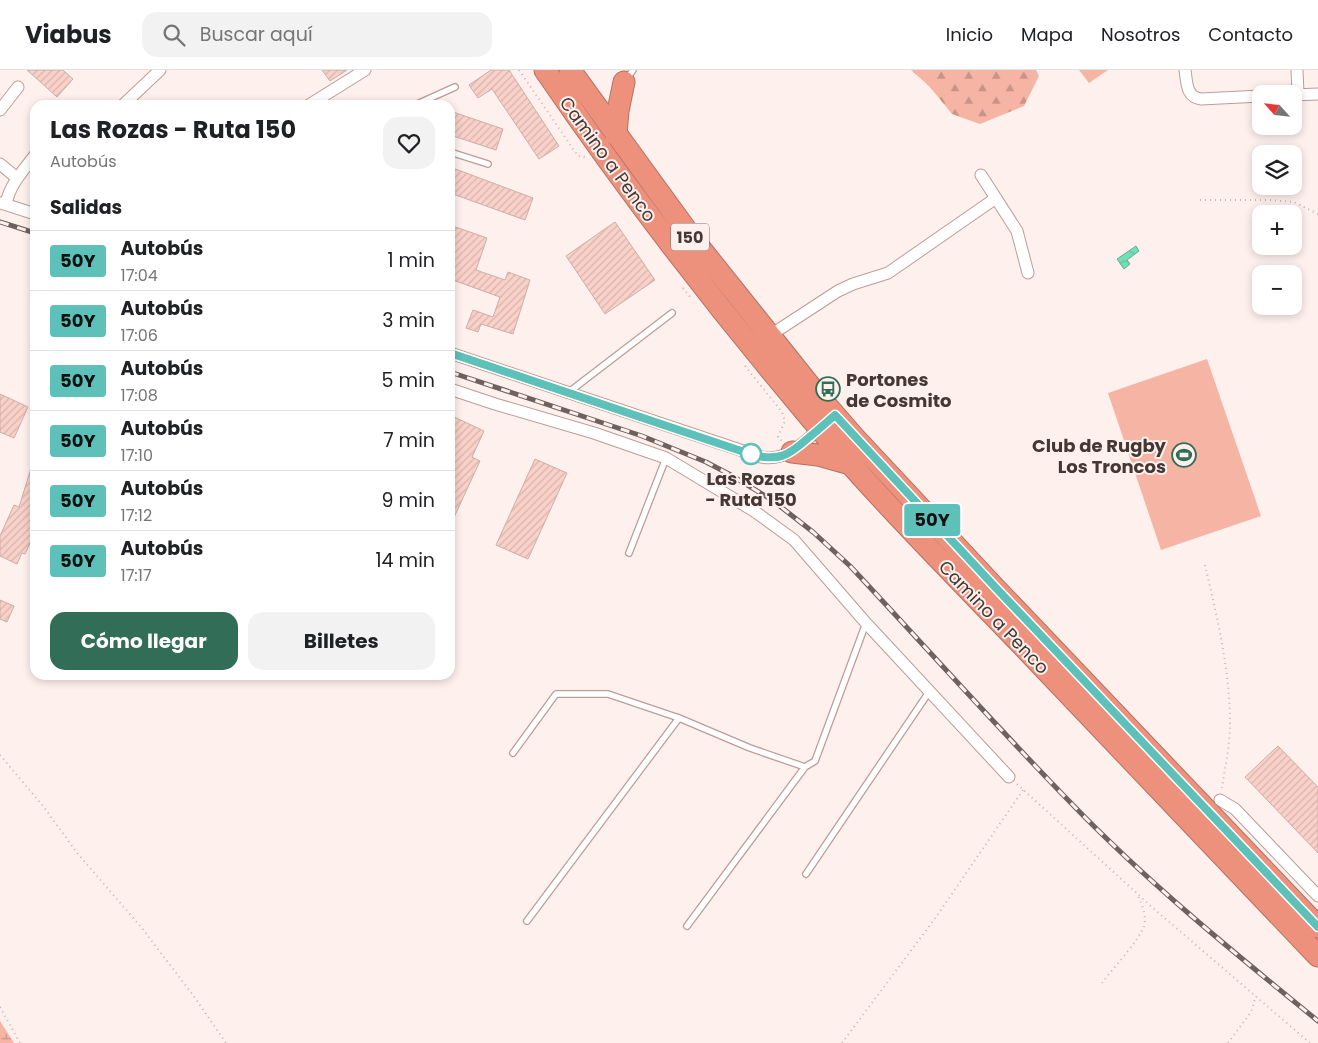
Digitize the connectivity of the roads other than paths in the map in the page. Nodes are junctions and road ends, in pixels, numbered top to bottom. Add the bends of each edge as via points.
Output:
1 (160, 70) edge
2 (365, 70) edge
3 (545, 70) edge
4 (570, 70) edge
5 (1185, 70) edge
6 (1297, 70) edge
7 (628, 74) edge
8 (1296, 85) edge
9 (18, 87) dead end
10 (455, 87) dead end
11 (1318, 94) edge
12 (1302, 95) edge
13 (1252, 96) edge
14 (128, 100) edge
15 (316, 100) edge
16 (426, 100) edge
17 (0, 110) edge
18 (616, 135) junction
19 (455, 154) edge
20 (30, 161) edge
21 (0, 164) edge
22 (488, 164) dead end
23 (980, 175) dead end
24 (17, 178) junction
25 (996, 198) junction
26 (3, 203) edge
27 (30, 212) edge
28 (1028, 272) dead end
29 (672, 313) dead end
30 (769, 336) junction
31 (455, 355) edge
32 (455, 391) edge
33 (568, 393) junction
34 (827, 422) junction
35 (792, 452) junction
36 (666, 458) junction
37 (852, 466) junction
38 (629, 553) dead end
39 (866, 623) junction
40 (929, 692) junction
41 (679, 718) junction
42 (513, 753) dead end
43 (805, 767) junction
44 (1009, 777) road end
45 (1220, 800) joint
46 (1198, 802) junction
47 (806, 874) dead end
48 (1318, 896) edge
49 (528, 921) dead end
50 (687, 926) dead end
51 (1318, 927) edge
52 (1318, 956) edge

1 - 14 street
2 - 15 street
3 - 34 highway, Camino a Penco / 150 via 606,158 726,316
4 - 18 highway, Camino a Penco / 150
5 - 13 street via 1188,89 1193,96 1201,99
6 - 8 street
7 - 18 highway via 618,110
9 - 17 street
10 - 16 lane
11 - 12 street
18 - 30 highway, Camino a Penco / 150
19 - 22 lane
20 - 24 street
21 - 24 street
23 - 25 street
24 - 26 street
25 - 28 street via 1017,231
25 - 30 street via 888,273 838,291
26 - 27 street
29 - 33 lane
30 - 34 highway, Camino a Penco / 150
31 - 33 street
32 - 36 street
33 - 35 street via 753,455 774,458
34 - 35 street
34 - 37 highway, Camino a Penco / 150
34 - 46 highway, Camino a Penco / 150 via 982,574
35 - 37 highway via 818,454
36 - 38 lane
36 - 39 street via 754,511 794,540
37 - 52 highway, Camino a Penco / 150
39 - 40 street
39 - 43 lane via 815,761
40 - 44 street
40 - 47 lane
41 - 42 lane via 608,694 556,694
41 - 43 lane
41 - 49 lane
43 - 50 lane
45 - 46 highway
45 - 48 street via 1235,809
46 - 51 highway, Camino a Penco / 150

